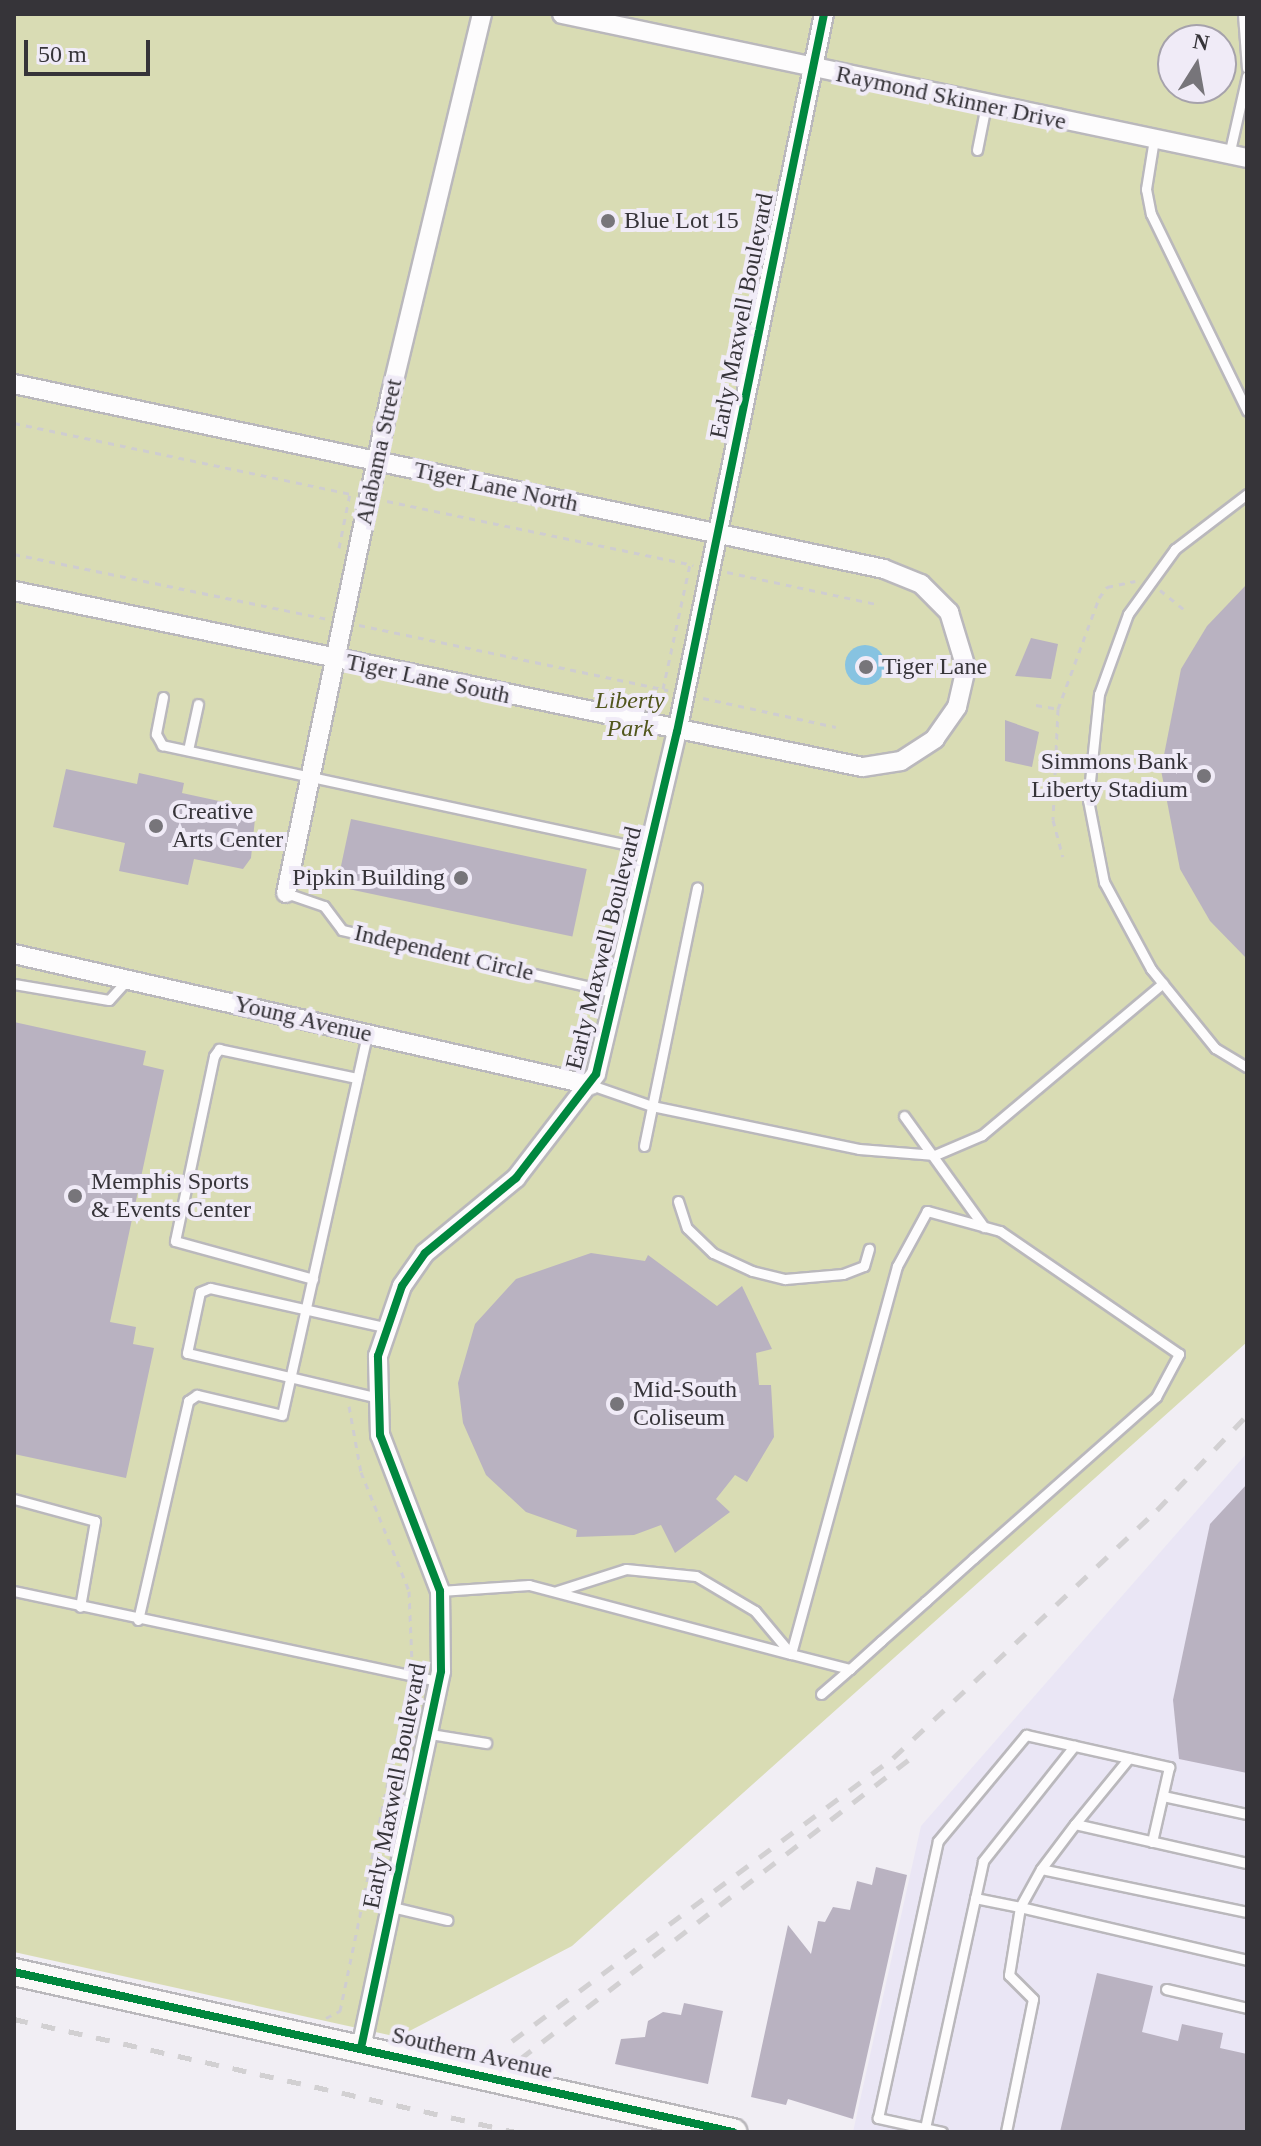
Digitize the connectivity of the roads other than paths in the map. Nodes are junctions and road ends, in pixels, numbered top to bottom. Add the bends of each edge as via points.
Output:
1 (482, 14) edge
2 (562, 14) edge
3 (824, 14) edge
4 (1243, 14) edge
5 (1247, 68) edge
6 (813, 70) junction
7 (1247, 76) edge
8 (986, 105) junction
9 (1154, 139) junction
10 (977, 150) dead end
11 (1238, 157) edge
12 (14, 384) edge
13 (1247, 411) edge
14 (376, 462) junction
15 (1247, 494) edge
16 (718, 534) junction
17 (14, 591) edge
18 (335, 658) junction
19 (163, 697) dead end
20 (198, 704) dead end
21 (677, 732) junction
22 (188, 750) junction
23 (843, 765) joint
24 (310, 775) junction
25 (647, 849) junction
26 (697, 887) dead end
27 (286, 893) joint
28 (14, 954) edge
29 (128, 979) junction
30 (1163, 983) junction
31 (14, 984) edge
32 (613, 992) junction
33 (367, 1034) junction
34 (1247, 1067) edge
35 (357, 1078) junction
36 (591, 1085) junction
37 (652, 1106) junction
38 (904, 1116) dead end
39 (644, 1146) dead end
40 (935, 1155) junction
41 (678, 1201) dead end
42 (984, 1227) junction
43 (869, 1249) dead end
44 (313, 1279) junction
45 (306, 1310) junction
46 (385, 1327) junction
47 (289, 1383) junction
48 (379, 1398) junction
49 (14, 1499) edge
50 (14, 1591) edge
51 (440, 1591) junction
52 (555, 1591) junction
53 (80, 1607) junction
54 (138, 1620) junction
55 (791, 1654) junction
56 (850, 1669) junction
57 (439, 1681) junction
58 (821, 1694) dead end
59 (430, 1734) junction
60 (486, 1743) dead end
61 (1074, 1746) junction
62 (1129, 1758) junction
63 (1163, 1796) junction
64 (1247, 1814) edge
65 (1075, 1824) junction
66 (1152, 1842) junction
67 (1247, 1863) edge
68 (1041, 1869) junction
69 (975, 1898) junction
70 (392, 1907) junction
71 (1020, 1907) junction
72 (1247, 1912) edge
73 (447, 1920) dead end
74 (1247, 1960) edge
75 (14, 1972) edge
76 (1166, 1989) dead end
77 (1247, 2008) edge
78 (361, 2048) junction
79 (925, 2128) junction
80 (733, 2132) edge
81 (942, 2132) edge
82 (1006, 2132) edge

1 - 14 street, Alabama Street
2 - 6 street, Raymond Skinner Drive
3 - 6 street, Early Maxwell Boulevard
4 - 5 lane
6 - 8 street, Raymond Skinner Drive
6 - 16 street, Early Maxwell Boulevard
7 - 11 lane
8 - 9 street, Raymond Skinner Drive
8 - 10 lane
9 - 11 street, Raymond Skinner Drive
9 - 13 lane via 1146,189 1151,214
12 - 14 street, Tiger Lane North
14 - 16 street, Tiger Lane North
14 - 18 street, Alabama Street
15 - 30 lane via 1175,549 1128,614 1099,694 1088,800 1104,882
16 - 21 street, Early Maxwell Boulevard
16 - 23 street, Tiger Lane North via 884,569 921,584 949,612 964,648 963,689 948,724 919,752 882,766
17 - 18 street, Tiger Lane South
18 - 21 street, Tiger Lane South
18 - 24 street, Alabama Street
19 - 22 lane via 157,739
20 - 22 lane
21 - 23 street, Tiger Lane South
21 - 25 street, Early Maxwell Boulevard
22 - 24 lane
24 - 25 lane
24 - 27 street, Alabama Street
25 - 32 street, Early Maxwell Boulevard
26 - 37 lane
27 - 32 lane, Independent Circle via 324,906 342,930
28 - 29 street, Young Avenue
29 - 31 lane via 109,1000
29 - 33 street, Young Avenue
30 - 34 lane via 1215,1048
30 - 40 lane via 982,1135
32 - 36 street, Early Maxwell Boulevard
33 - 35 lane
33 - 36 street, Young Avenue
35 - 44 lane
35 - 44 lane via 219,1049 211,1071 175,1241
36 - 37 lane
36 - 46 street, Early Maxwell Boulevard via 516,1178 425,1253
37 - 39 lane
37 - 40 lane via 859,1149
38 - 40 lane
40 - 42 lane
41 - 43 lane via 687,1228 713,1253 752,1271 785,1279 843,1274 864,1266
42 - 55 lane via 927,1211 897,1266
42 - 56 lane via 1179,1354 1156,1397
44 - 45 lane
45 - 46 lane
45 - 47 lane
45 - 47 lane via 210,1288 200,1292 187,1353
46 - 48 street, Early Maxwell Boulevard
47 - 48 lane
47 - 54 lane via 282,1415 197,1395 188,1401
48 - 51 street, Early Maxwell Boulevard via 391,1474
49 - 53 lane via 95,1521
50 - 53 lane
51 - 52 lane via 493,1583
51 - 57 street, Early Maxwell Boulevard
52 - 55 lane
52 - 55 lane via 626,1569 696,1576 755,1611
53 - 54 lane
54 - 57 lane
55 - 56 lane
56 - 58 lane
57 - 59 street, Early Maxwell Boulevard
59 - 60 lane
59 - 70 street, Early Maxwell Boulevard
61 - 62 lane
61 - 69 lane via 983,1861
61 - 79 lane via 1026,1735 938,1841 878,2118
62 - 63 lane via 1169,1767
62 - 65 lane
63 - 64 lane
63 - 66 lane
65 - 66 lane
65 - 68 lane
66 - 67 lane
68 - 71 lane
68 - 72 lane
69 - 71 lane
69 - 79 lane
70 - 73 lane
70 - 78 street, Early Maxwell Boulevard
71 - 74 lane
71 - 82 lane via 1009,1975 1033,1999
75 - 78 main road, Southern Avenue
76 - 77 lane
78 - 80 main road, Southern Avenue
79 - 81 lane

